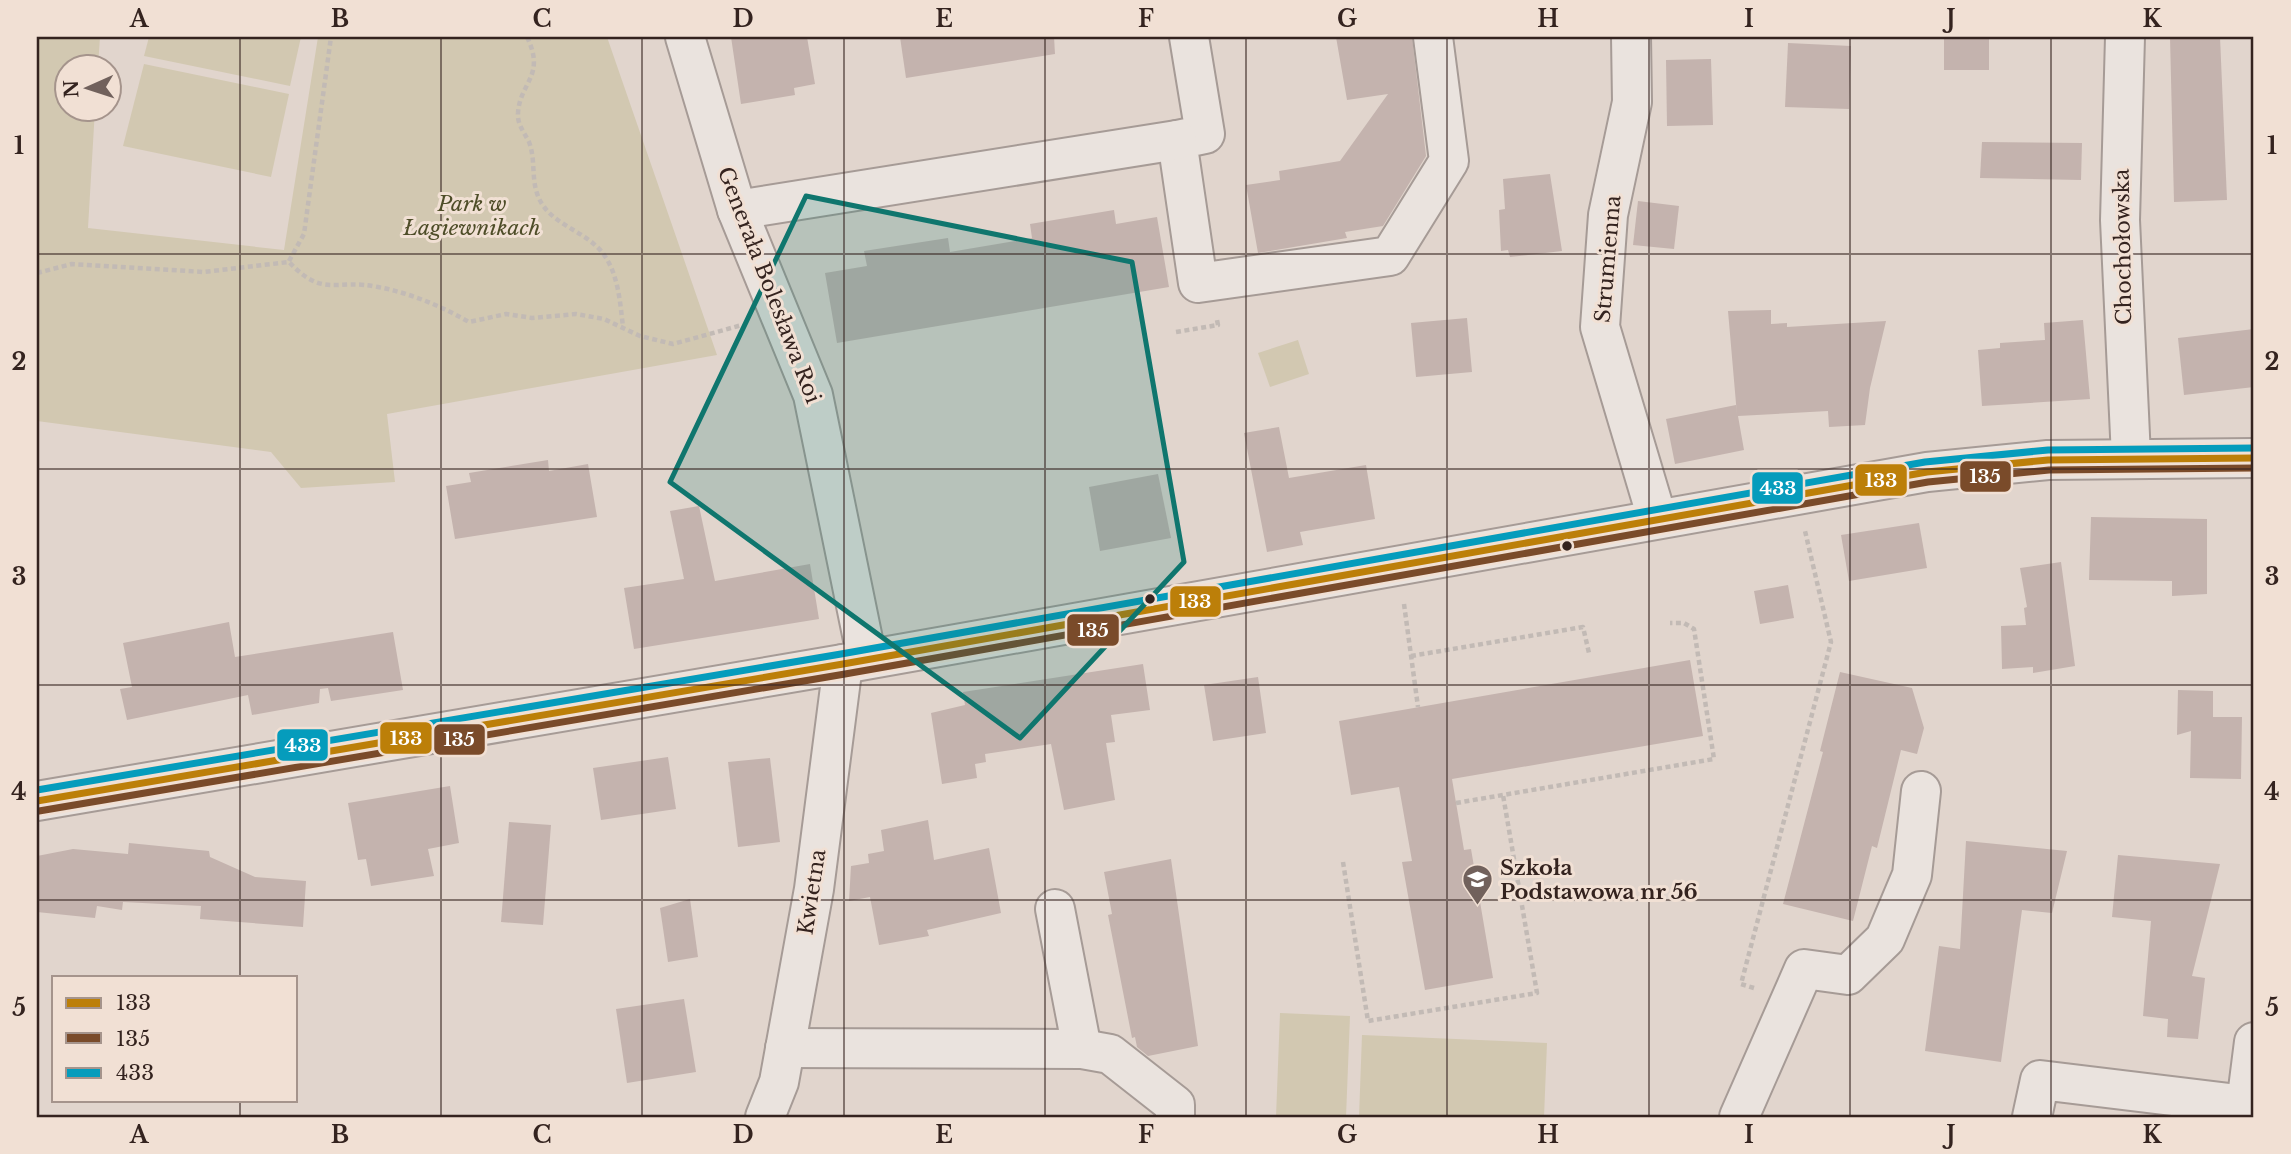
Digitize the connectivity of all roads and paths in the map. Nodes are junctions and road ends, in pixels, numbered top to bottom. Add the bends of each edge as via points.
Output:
1 (331, 37) edge
2 (527, 37) edge
3 (685, 37) edge
4 (1189, 37) edge
5 (1433, 37) edge
6 (1631, 37) edge
7 (2124, 37) edge
8 (1177, 140) junction
9 (737, 210) junction
10 (289, 262) junction
11 (37, 273) edge
12 (780, 315) junction
13 (1218, 325) dead end
14 (623, 327) junction
15 (1176, 332) dead end
16 (2131, 457) junction
17 (2254, 458) edge
18 (1657, 518) junction
19 (1805, 529) dead end
20 (1404, 599) dead end
21 (1670, 623) dead end
22 (1589, 653) dead end
23 (1411, 656) junction
24 (855, 662) junction
25 (1418, 707) dead end
26 (1921, 791) dead end
27 (1503, 795) junction
28 (37, 802) edge
29 (1456, 803) dead end
30 (1343, 862) dead end
31 (1055, 909) dead end
32 (1764, 991) dead end
33 (2254, 1042) edge
34 (785, 1048) junction
35 (1082, 1049) junction
36 (765, 1117) edge
37 (1175, 1117) edge
38 (1739, 1117) edge
39 (2032, 1117) edge

1 - 10 path via 304,234
2 - 14 path via 533,77 518,109 518,121 530,145 536,190 550,215 587,239 610,264
3 - 9 street, Generała Bolesława Roi
4 - 8 street via 1205,134
5 - 8 street via 1448,161 1390,256 1198,283
6 - 18 street, Strumienna via 1632,102 1608,215 1600,327
7 - 16 street, Chochołowska via 2120,220
8 - 9 street
9 - 12 street, Generała Bolesława Roi
10 - 11 path via 204,272 72,264
10 - 14 path via 306,280 329,286 383,287 443,307 469,322 506,314 576,314
12 - 14 path via 673,344
12 - 24 street, Generała Bolesława Roi via 813,395
13 - 15 path
16 - 17 street
16 - 18 street via 1964,467
18 - 24 street
19 - 32 path via 1831,642 1741,984
20 - 23 path
21 - 27 path via 1684,623 1693,629 1714,759
22 - 23 path via 1583,626
23 - 25 path
24 - 28 street
24 - 34 street, Kwietna
26 - 38 street via 1912,875 1885,939 1848,975 1804,969
27 - 29 path
27 - 30 path via 1536,993 1368,1021
31 - 35 street
33 - 39 street via 2246,1105 2040,1080
34 - 35 street
34 - 36 street, Kwietna via 779,1082
35 - 37 street via 1110,1054 1175,1105

